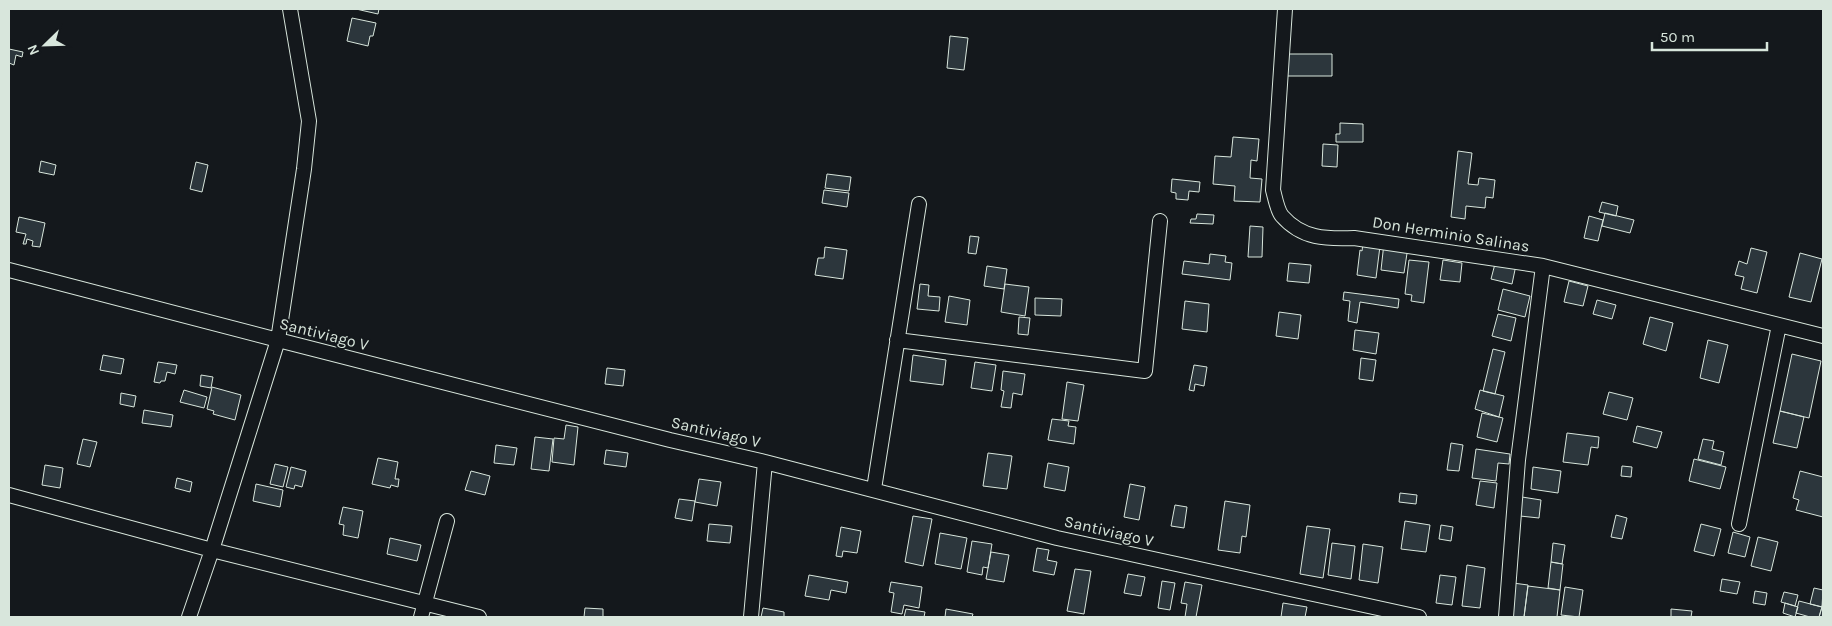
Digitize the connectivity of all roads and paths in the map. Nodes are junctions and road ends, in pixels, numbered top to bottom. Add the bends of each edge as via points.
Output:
1 (290, 9) edge
2 (1285, 9) edge
3 (919, 204) dead end
4 (1160, 221) dead end
5 (1543, 266) junction
6 (9, 270) edge
7 (1779, 324) junction
8 (1823, 335) edge
9 (278, 340) junction
10 (897, 340) junction
11 (765, 462) junction
12 (874, 489) junction
13 (9, 495) edge
14 (447, 521) dead end
15 (1739, 524) dead end
16 (212, 550) junction
17 (424, 603) junction
18 (188, 617) edge
19 (420, 617) edge
20 (479, 617) edge
21 (751, 617) edge
22 (1419, 617) edge
23 (1506, 617) edge

1 - 9 street via 309,121
2 - 5 street, Don Herminio Salinas via 1273,190 1280,215 1303,233 1326,239 1354,238
3 - 10 street
4 - 10 street via 1146,371
5 - 7 street, Don Herminio Salinas
5 - 23 street via 1518,460
6 - 9 street, Santiviago V
7 - 8 street, Don Herminio Salinas
7 - 15 street
9 - 11 street, Santiviago V
9 - 16 street
10 - 12 street
11 - 12 street, Santiviago V
11 - 21 street
12 - 22 street, Santiviago V via 1057,538
13 - 16 street
14 - 17 street
16 - 17 street
16 - 18 street
17 - 19 street
17 - 20 street

